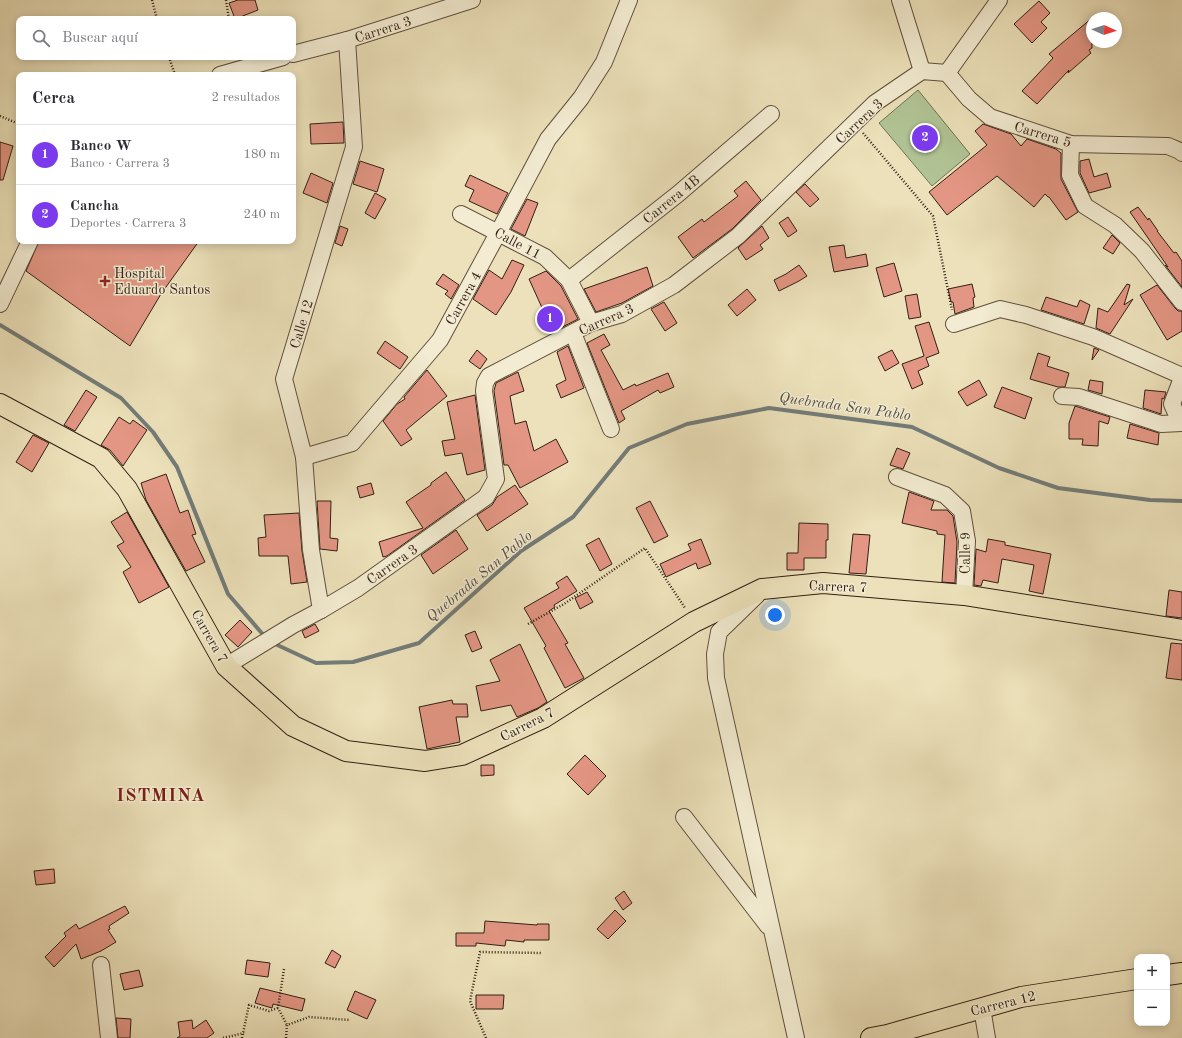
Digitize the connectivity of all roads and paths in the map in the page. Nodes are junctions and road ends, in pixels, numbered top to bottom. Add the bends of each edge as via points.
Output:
1 (152, 0) edge
2 (226, 0) edge
3 (472, 0) edge
4 (629, 0) edge
5 (900, 0) edge
6 (999, 0) edge
7 (156, 16) edge
8 (229, 16) edge
9 (347, 40) junction
10 (296, 53) edge
11 (170, 60) edge
12 (272, 60) edge
13 (922, 71) junction
14 (174, 72) edge
15 (230, 72) edge
16 (947, 73) junction
17 (771, 114) dead end
18 (0, 116) edge
19 (16, 123) edge
20 (855, 123) junction
21 (1072, 144) junction
22 (1182, 153) edge
23 (461, 214) dead end
24 (498, 233) junction
25 (29, 244) edge
26 (569, 280) junction
27 (1182, 302) edge
28 (0, 304) edge
29 (591, 324) junction
30 (954, 324) joint
31 (573, 333) junction
32 (1182, 377) edge
33 (1062, 396) dead end
34 (0, 404) edge
35 (1181, 423) edge
36 (611, 429) dead end
37 (304, 457) junction
38 (897, 477) dead end
39 (762, 589) junction
40 (964, 595) junction
41 (321, 610) junction
42 (694, 622) junction
43 (528, 624) dead end
44 (1182, 630) edge
45 (226, 666) junction
46 (684, 817) dead end
47 (771, 931) junction
48 (542, 953) dead end
49 (100, 966) dead end
50 (284, 968) dead end
51 (1182, 973) edge
52 (1170, 975) edge
53 (1134, 979) edge
54 (278, 1008) junction
55 (982, 1008) junction
56 (350, 1020) dead end
57 (287, 1025) junction
58 (244, 1033) junction
59 (109, 1038) edge
60 (222, 1038) edge
61 (242, 1038) edge
62 (286, 1038) edge
63 (486, 1038) edge
64 (796, 1038) edge
65 (871, 1038) edge
66 (987, 1038) edge

1 - 7 path
2 - 8 path
3 - 9 street, Carrera 3
4 - 24 street, Carrera 4 via 604,62 581,98 548,139
5 - 13 street
6 - 16 street
9 - 10 street, Carrera 3
9 - 37 street, Calle 12 via 354,147 284,379
11 - 14 path
12 - 15 street
13 - 16 street
13 - 20 street, Carrera 3 via 876,103
16 - 21 street, Carrera 5 via 968,99 990,117
17 - 26 street, Carrera 4B via 678,194
18 - 19 path
20 - 29 street, Carrera 3 via 738,236 674,285 622,314
20 - 30 path via 933,216
21 - 22 street, Carrera 5 via 1168,146
21 - 27 street via 1070,175 1085,206 1115,225 1142,250
23 - 24 street, Calle 11
24 - 26 street, Calle 11 via 545,257
24 - 37 street, Carrera 4 via 440,340 352,443
25 - 28 street
26 - 29 street, Calle 11
29 - 31 street, Carrera 3
30 - 32 street via 1000,309 1026,315 1093,337
31 - 36 street
31 - 41 street, Carrera 3 via 489,376 485,383 496,479 486,497 358,588
32 - 35 street via 1172,404
33 - 35 street via 1079,397 1161,424
34 - 45 main road, Carrera 7 via 101,458 127,489
37 - 41 street, Calle 12 via 311,550
38 - 40 street, Calle 9 via 946,495 962,511 967,541
39 - 40 main road, Carrera 7 via 823,583
39 - 42 main road, Carrera 7
39 - 47 street via 719,632 715,662 716,678
40 - 44 main road, Carrera 7
41 - 45 street, Carrera 3
42 - 43 path via 645,548 564,604
42 - 45 main road, Carrera 7 via 543,718 462,755 425,761 346,751 293,726
46 - 47 street
47 - 64 street
48 - 63 path via 480,952 470,1001
49 - 59 street
50 - 54 path
51 - 52 main road
53 - 55 main road, Carrera 12 via 1021,997
54 - 57 path
54 - 58 path via 269,1011 250,1005
55 - 65 main road, Carrera 12
55 - 66 street
56 - 57 path via 309,1017
57 - 62 path
58 - 60 path
58 - 61 path

